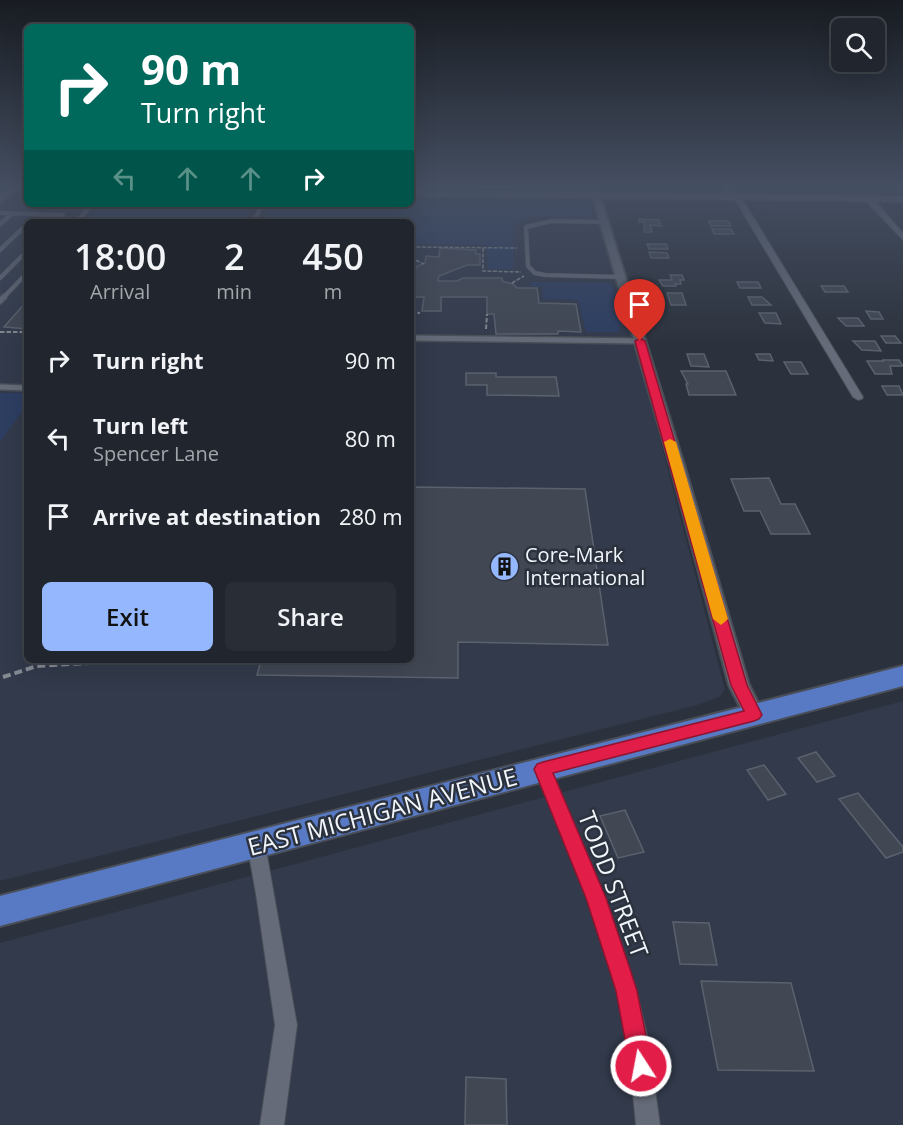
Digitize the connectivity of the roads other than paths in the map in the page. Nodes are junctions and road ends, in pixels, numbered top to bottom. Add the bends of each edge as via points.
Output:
1 (527, 240) edge
2 (610, 240) edge
3 (763, 240) edge
4 (24, 254) edge
5 (24, 276) edge
6 (622, 277) junction
7 (0, 278) edge
8 (0, 302) edge
9 (414, 338) edge
10 (640, 341) junction
11 (0, 387) edge
12 (24, 388) edge
13 (858, 397) dead end
14 (903, 676) edge
15 (754, 715) junction
16 (543, 769) junction
17 (256, 844) junction
18 (0, 911) edge
19 (272, 1125) edge
20 (648, 1125) edge

1 - 6 lane via 532,272 545,276
2 - 6 street
3 - 13 street
4 - 7 lane
5 - 8 lane
6 - 10 street
9 - 10 lane
10 - 15 street via 739,685
11 - 12 lane
14 - 15 main road, EAST MICHIGAN AVENUE
15 - 16 main road, EAST MICHIGAN AVENUE
16 - 17 main road, EAST MICHIGAN AVENUE
16 - 20 street, TODD STREET via 596,898 627,991
17 - 18 main road, EAST MICHIGAN AVENUE
17 - 19 street via 286,1025

